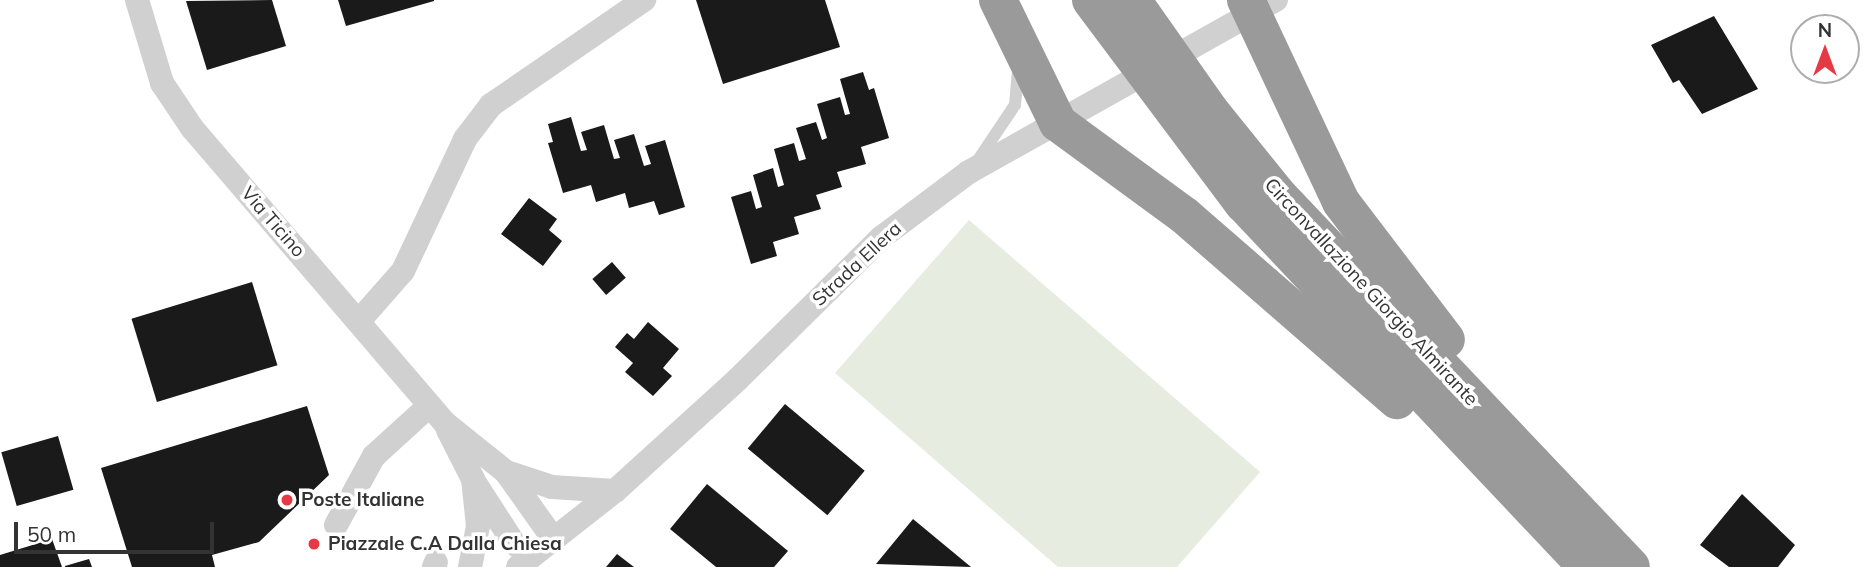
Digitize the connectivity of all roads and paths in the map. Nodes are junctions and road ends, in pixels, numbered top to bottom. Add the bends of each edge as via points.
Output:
1 (137, 0) edge
2 (644, 0) edge
3 (998, 0) edge
4 (1091, 0) edge
5 (1132, 0) edge
6 (1252, 8) edge
7 (1017, 39) junction
8 (1072, 116) junction
9 (969, 172) junction
10 (359, 321) junction
11 (437, 414) junction
12 (1489, 442) junction
13 (506, 472) junction
14 (473, 480) junction
15 (615, 491) junction
16 (336, 525) dead end
17 (552, 537) junction
18 (524, 562) edge
19 (470, 567) edge
20 (1587, 567) edge
21 (1631, 567) edge

1 - 10 street, Via Ticino via 162,83 178,108
2 - 10 street via 491,105 465,139 403,271
3 - 7 highway
4 - 12 highway, Circonvallazione Giorgio Almirante via 1243,203
5 - 12 highway, Circonvallazione Giorgio Almirante via 1210,111 1277,194
6 - 8 street, Strada Ellera
6 - 12 highway via 1341,202 1457,356
7 - 8 highway
7 - 9 lane via 1014,105
8 - 9 street, Strada Ellera
8 - 12 highway via 1399,402
9 - 15 street, Strada Ellera via 882,237 738,379
10 - 11 street, Via Ticino
11 - 13 street
11 - 14 street
11 - 16 street via 374,456
12 - 20 highway, Circonvallazione Giorgio Almirante
12 - 21 highway, Circonvallazione Giorgio Almirante
13 - 15 street via 552,487
13 - 17 street
14 - 18 street
14 - 19 street via 478,526
15 - 17 street, Strada Ellera
17 - 18 street, Strada Ellera

